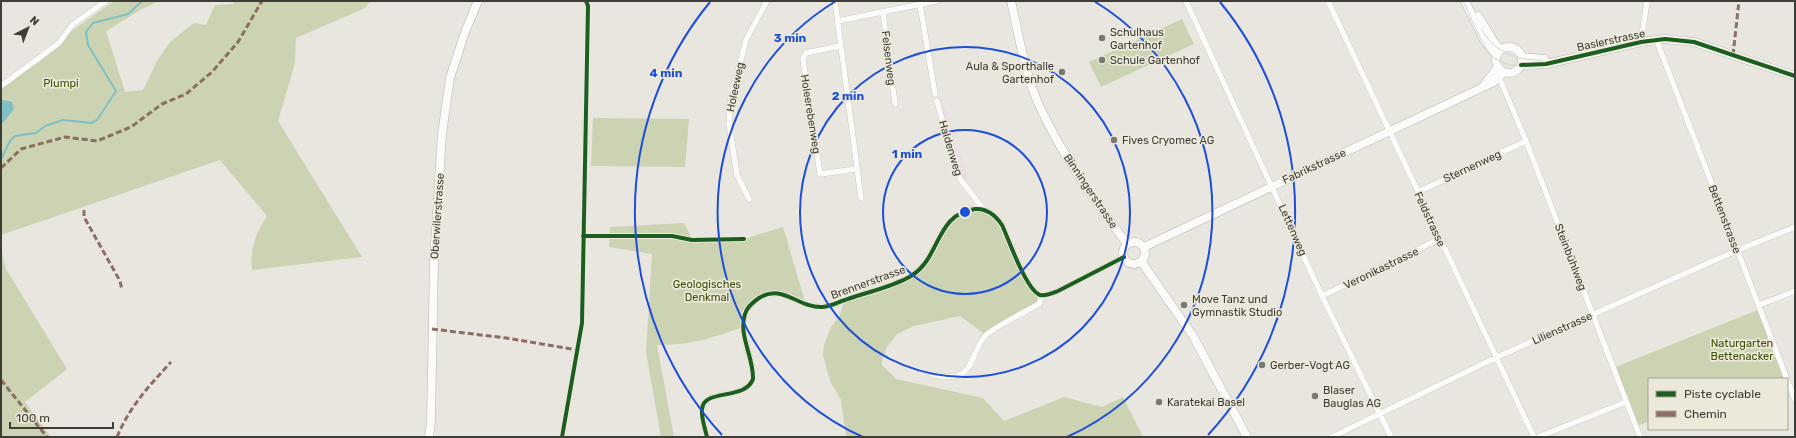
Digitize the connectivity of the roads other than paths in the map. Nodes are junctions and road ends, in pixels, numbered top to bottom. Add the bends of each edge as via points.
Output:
1 (106, 1) edge
2 (478, 1) edge
3 (767, 1) edge
4 (835, 1) edge
5 (936, 1) edge
6 (1011, 1) edge
7 (1186, 1) edge
8 (1328, 1) edge
9 (1465, 1) edge
10 (1469, 1) edge
11 (1647, 1) edge
12 (920, 4) junction
13 (883, 12) junction
14 (838, 21) junction
15 (1656, 39) junction
16 (1641, 42) junction
17 (840, 46) junction
18 (1502, 49) junction
19 (1496, 56) junction
20 (1522, 61) junction
21 (1500, 72) junction
22 (1795, 76) edge
23 (1, 86) edge
24 (935, 94) dead end
25 (937, 101) dead end
26 (895, 104) dead end
27 (1390, 130) junction
28 (1526, 141) junction
29 (856, 169) junction
30 (1273, 186) junction
31 (1418, 192) junction
32 (861, 198) dead end
33 (749, 199) dead end
34 (985, 210) junction
35 (1795, 227) edge
36 (1439, 239) junction
37 (1127, 244) junction
38 (1144, 247) junction
39 (1738, 250) junction
40 (1124, 258) junction
41 (1141, 261) junction
42 (1795, 291) edge
43 (1042, 295) junction
44 (1322, 296) junction
45 (1759, 305) junction
46 (1593, 314) junction
47 (1497, 357) junction
48 (934, 375) dead end
49 (1787, 378) edge
50 (1788, 382) edge
51 (1795, 400) edge
52 (1626, 402) junction
53 (1381, 414) junction
54 (429, 437) edge
55 (707, 437) edge
56 (1247, 437) edge
57 (1332, 437) edge
58 (1392, 437) edge
59 (1534, 437) edge
60 (1538, 437) edge
61 (1640, 437) edge

1 - 23 street via 72,25 59,42
2 - 54 street, Oberwilerstrasse via 450,78 442,134 434,260
3 - 33 street, Holeeweg via 746,40 731,98 728,124 737,175
4 - 14 street
5 - 12 street
6 - 37 street, Binningerstrasse via 1026,68 1040,106 1069,163
7 - 30 street, Lettenweg
8 - 27 street, Feldstrasse
9 - 19 street via 1484,40
10 - 18 street via 1486,31
11 - 16 street
12 - 13 street
12 - 24 street
13 - 14 street
13 - 26 street, Felsenweg
14 - 17 street
15 - 16 street, Baslerstrasse
15 - 22 street, Baslerstrasse via 1694,42
15 - 39 street, Bettenstrasse
16 - 20 street, Baslerstrasse via 1561,60
17 - 29 street
17 - 29 street, Holeerebenweg via 806,54 803,59 820,174
18 - 19 street
18 - 20 street via 1512,48 1518,51
19 - 21 street
20 - 21 street via 1512,73
21 - 27 street, Fabrikstrasse via 1484,85
21 - 28 street, Steinbühlweg
25 - 34 street, Haldenweg via 961,180
27 - 30 street, Fabrikstrasse
27 - 31 street, Feldstrasse
28 - 31 street, Sternenweg
28 - 46 street, Steinbühlweg
29 - 32 street
30 - 38 street, Fabrikstrasse
30 - 44 street, Lettenweg
31 - 36 street, Feldstrasse
34 - 43 street via 996,217 1002,225 1030,286
34 - 55 street, Brennerstrasse via 967,210 950,220 928,262 910,277 896,284 822,307 806,305 784,294 773,292 752,303 745,313 743,327 753,380 745,389 711,398 704,403 702,412
35 - 39 street, Lilienstrasse
36 - 44 street, Veronikastrasse
36 - 47 street, Feldstrasse
37 - 38 street via 1138,242
37 - 40 street
38 - 41 street via 1146,253
39 - 45 street, Bettenstrasse
39 - 46 street, Lilienstrasse
40 - 41 street via 1132,263
40 - 43 street via 1058,291
41 - 56 street via 1193,336
42 - 45 street
43 - 48 street via 1039,304 986,335 968,368 961,374 951,377
44 - 53 street, Lettenweg
45 - 49 street, Bettenstrasse
46 - 47 street, Lilienstrasse
46 - 52 street, Steinbühlweg
47 - 53 street, Lilienstrasse
47 - 59 street, Feldstrasse
50 - 51 street, Bettenstrasse
52 - 60 street
52 - 61 street, Steinbühlweg
53 - 57 street, Lilienstrasse
53 - 58 street, Lettenweg

